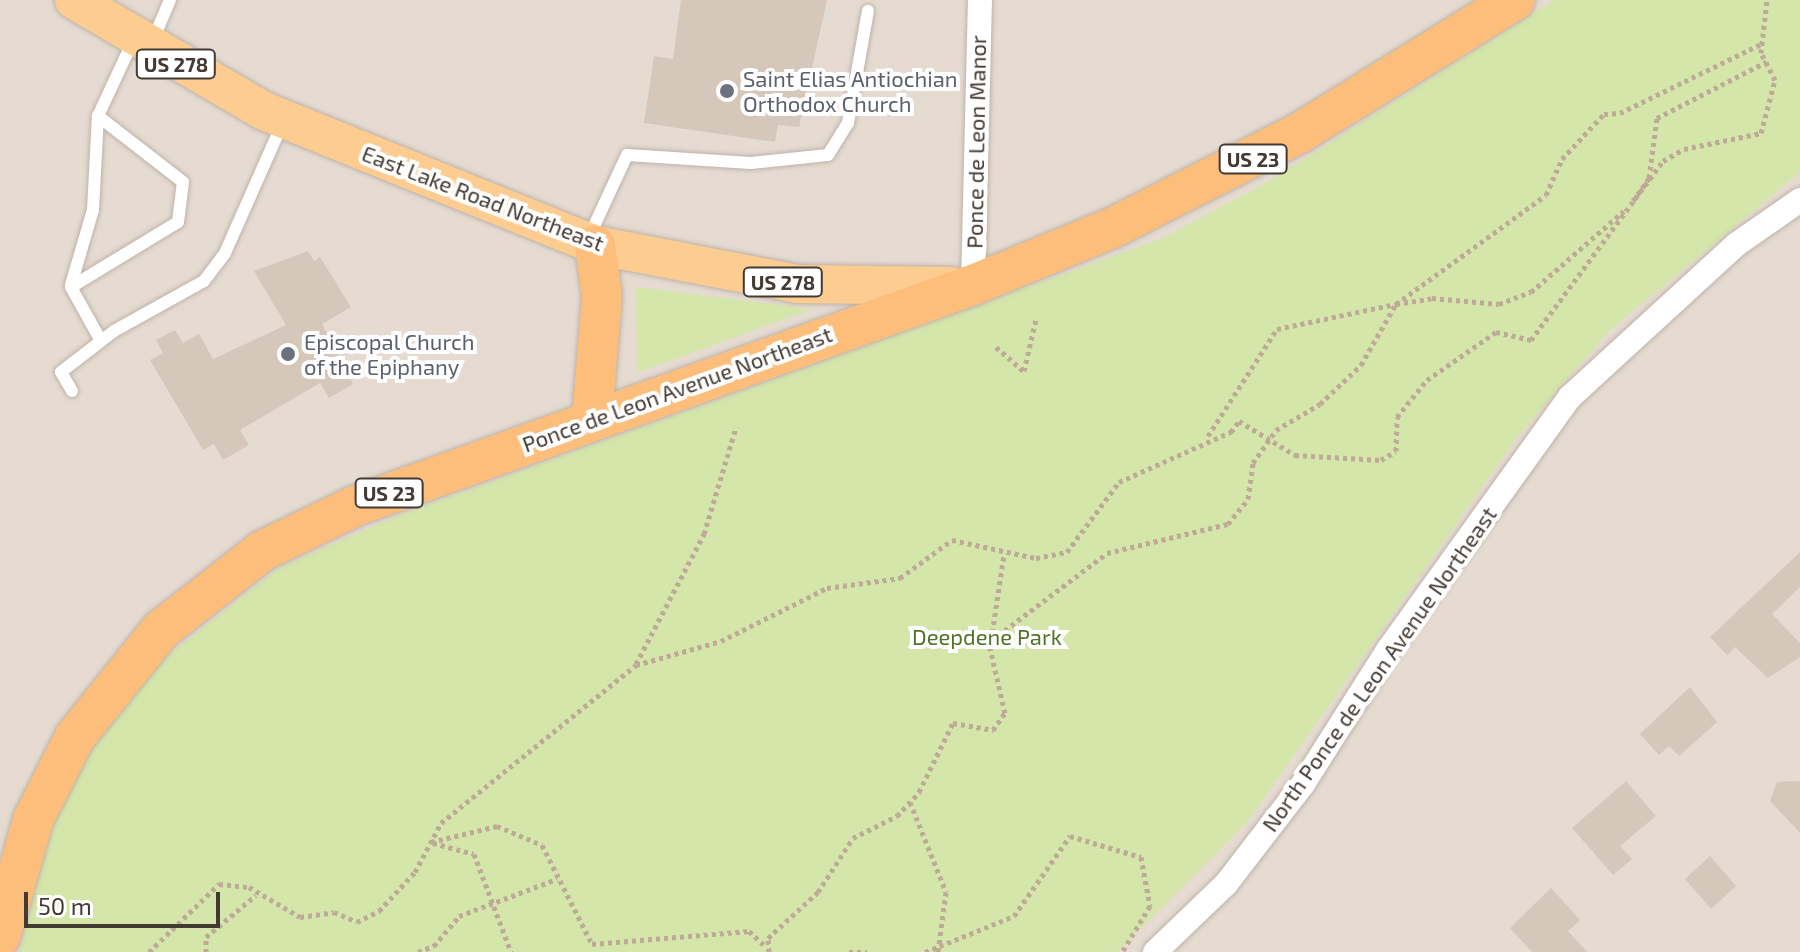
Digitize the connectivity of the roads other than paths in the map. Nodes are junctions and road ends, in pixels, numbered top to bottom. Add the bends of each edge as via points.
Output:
1 (74, 0) edge
2 (170, 0) edge
3 (980, 0) edge
4 (1515, 0) edge
5 (868, 11) dead end
6 (142, 44) junction
7 (98, 116) junction
8 (284, 119) junction
9 (1800, 200) edge
10 (591, 244) junction
11 (973, 285) junction
12 (71, 287) junction
13 (101, 341) junction
14 (72, 391) dead end
15 (592, 418) junction
16 (0, 937) edge
17 (1155, 952) edge

1 - 6 main road, East Lake Road Northeast / US 278
2 - 6 lane
3 - 11 street, Ponce de Leon Manor
4 - 11 highway, Ponce de Leon Avenue Northeast / US 23 via 1202,187
5 - 10 lane via 848,123 828,155 751,163 627,155
6 - 7 lane
6 - 8 main road, East Lake Road Northeast / US 278
7 - 12 lane via 93,210
7 - 12 lane via 183,182 178,222
8 - 10 main road, East Lake Road Northeast / US 278
8 - 13 lane via 225,253 204,281
9 - 17 street, North Ponce de Leon Avenue Northeast via 1737,244 1570,397 1388,650 1303,784 1226,884
10 - 11 main road, East Lake Road Northeast / US 278 via 797,284 896,290
10 - 15 highway via 602,296
11 - 15 highway, Ponce de Leon Avenue Northeast / US 23
12 - 13 lane
13 - 14 lane via 61,372
15 - 16 highway, Ponce de Leon Avenue Northeast / US 23 via 308,527 231,572 161,630 124,670 53,777

